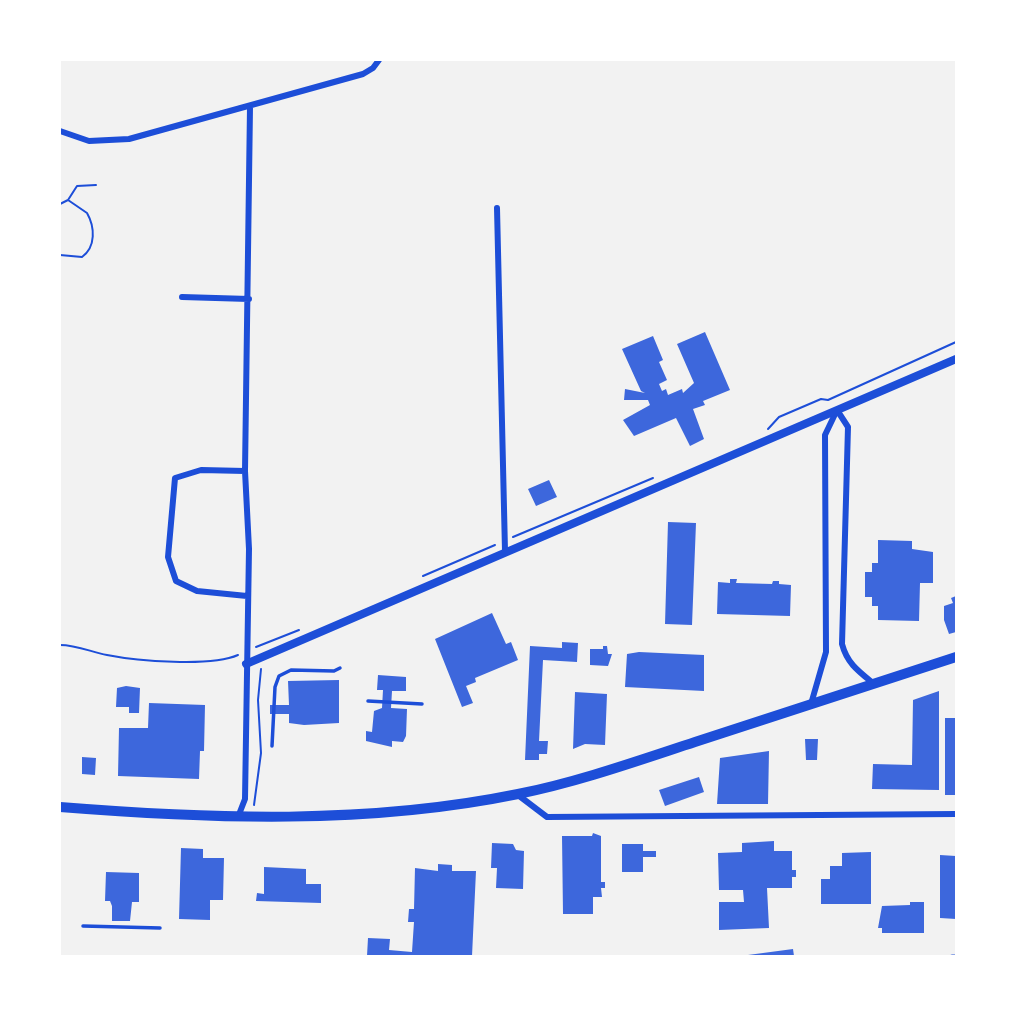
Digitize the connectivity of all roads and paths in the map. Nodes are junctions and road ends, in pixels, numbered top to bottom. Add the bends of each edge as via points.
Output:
1 (379, 60) edge
2 (250, 107) junction
3 (60, 131) edge
4 (96, 185) dead end
5 (68, 200) junction
6 (60, 204) edge
7 (497, 208) dead end
8 (60, 255) edge
9 (182, 297) dead end
10 (249, 299) junction
11 (957, 342) edge
12 (957, 359) edge
13 (837, 410) junction
14 (767, 430) dead end
15 (245, 471) junction
16 (654, 477) dead end
17 (505, 540) junction
18 (505, 551) junction
19 (418, 579) dead end
20 (247, 596) junction
21 (300, 629) dead end
22 (60, 645) edge
23 (246, 652) junction
24 (957, 657) edge
25 (258, 659) junction
26 (246, 664) junction
27 (340, 668) dead end
28 (874, 684) junction
29 (368, 701) dead end
30 (422, 704) dead end
31 (811, 705) junction
32 (272, 746) dead end
33 (517, 794) junction
34 (60, 807) edge
35 (957, 814) edge
36 (238, 817) junction
37 (251, 817) junction
38 (83, 926) dead end
39 (160, 928) dead end

1 - 2 street via 363,74
2 - 3 street via 129,139 89,141
2 - 10 street
4 - 5 path via 78,186
5 - 6 path
5 - 8 path via 87,213 92,239 82,257
7 - 17 street
9 - 10 street
10 - 15 street
11 - 14 path via 779,417
12 - 13 street
13 - 18 street
13 - 28 street via 848,426 842,644 854,668
13 - 31 street via 825,435 826,652
15 - 20 street
15 - 20 street via 201,470 176,478 168,557 176,581 197,591
16 - 17 path
17 - 18 street
17 - 19 path
18 - 25 street
20 - 23 street
21 - 23 path
22 - 23 path via 159,662
23 - 26 street
24 - 28 main road
25 - 26 street
25 - 37 path via 261,746
26 - 36 street via 245,799
27 - 32 lane via 291,670 279,676
28 - 31 main road
29 - 30 lane
31 - 33 main road via 620,767
33 - 35 street via 548,817
33 - 37 main road via 400,811
34 - 36 main road
36 - 37 main road
38 - 39 lane

